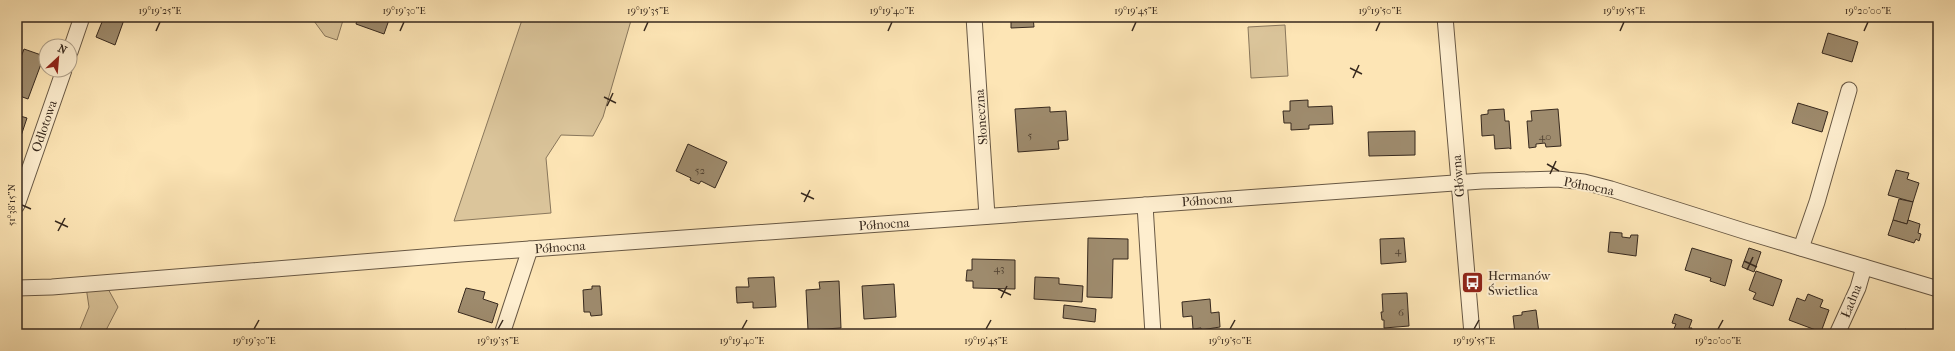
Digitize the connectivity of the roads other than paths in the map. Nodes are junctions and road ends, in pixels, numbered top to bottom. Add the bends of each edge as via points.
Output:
1 (82, 17) edge
2 (974, 17) edge
3 (1444, 17) edge
4 (75, 38) edge
5 (61, 78) edge
6 (1849, 90) dead end
7 (1458, 182) junction
8 (17, 205) edge
9 (1145, 205) junction
10 (988, 216) junction
11 (1801, 248) junction
12 (530, 249) junction
13 (1864, 267) junction
14 (17, 288) edge
15 (1938, 289) edge
16 (502, 334) edge
17 (1153, 334) edge
18 (1472, 334) edge
19 (1837, 334) edge

1 - 4 street
2 - 10 street, Słoneczna
3 - 7 street, Główna
5 - 8 street, Odlotowa
6 - 11 street
7 - 9 street, Północna
7 - 11 street, Północna via 1557,179 1584,182
7 - 18 street, Główna
9 - 10 street, Północna
9 - 17 street
10 - 12 street, Północna
11 - 13 street, Północna
12 - 14 street, Północna
12 - 16 street
13 - 15 street, Północna
13 - 19 street, Ładna via 1858,288

